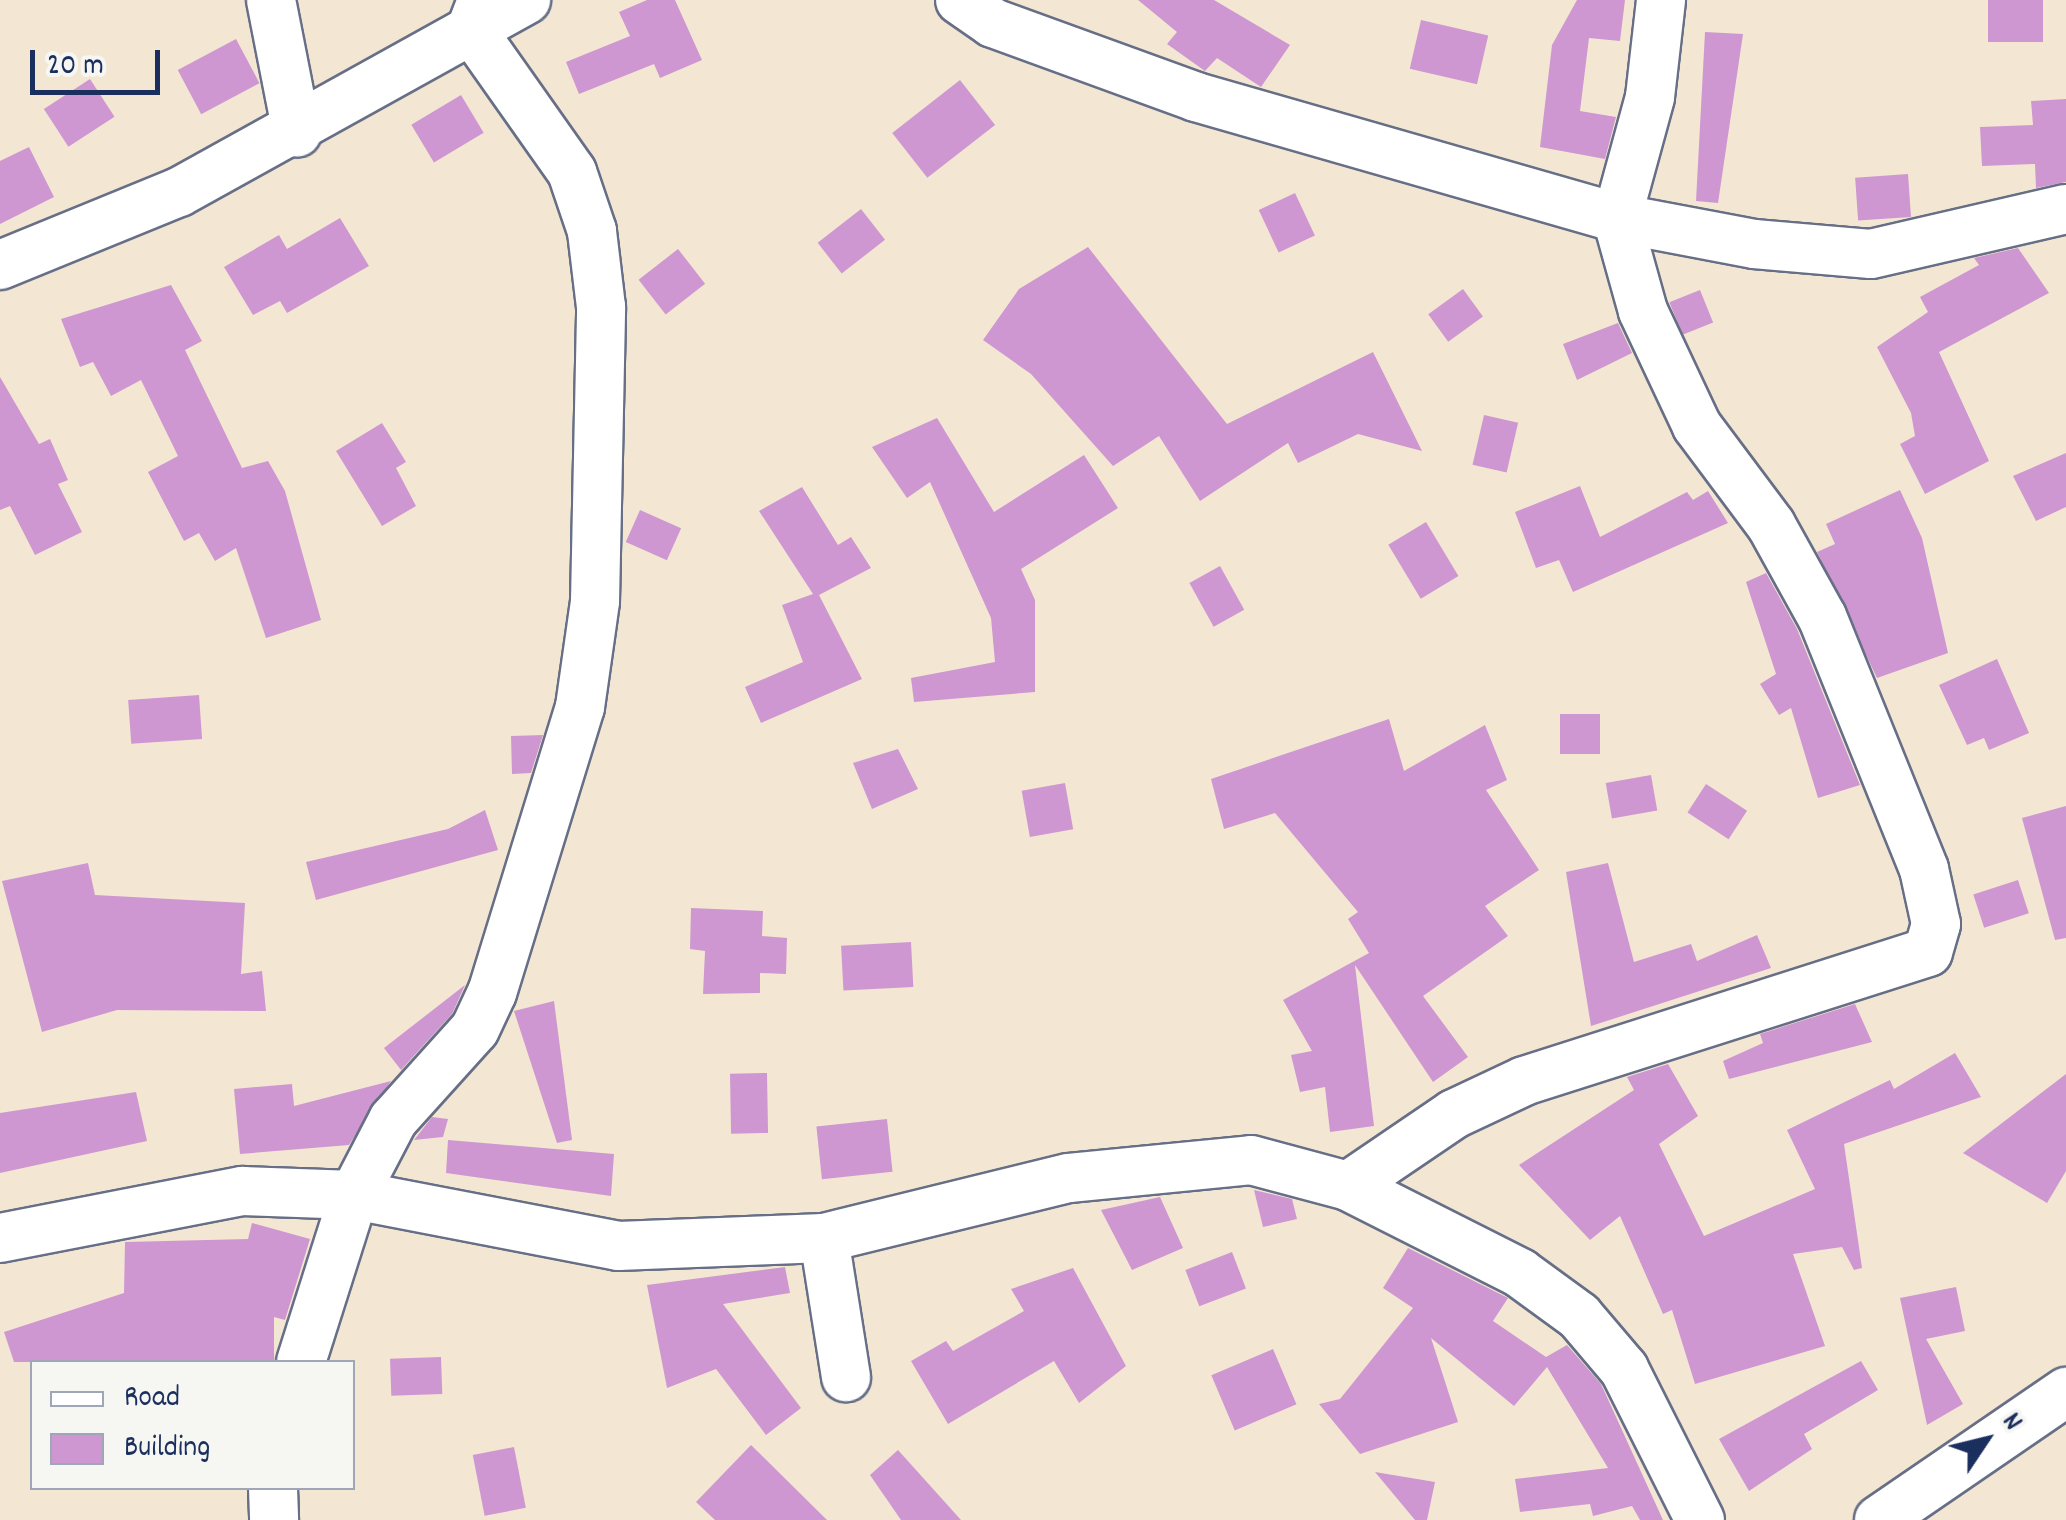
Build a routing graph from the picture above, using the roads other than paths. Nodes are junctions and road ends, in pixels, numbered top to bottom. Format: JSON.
{"nodes":[{"id":1,"x":271,"y":0,"type":"edge"},
{"id":2,"x":526,"y":0,"type":"edge"},
{"id":3,"x":960,"y":0,"type":"edge"},
{"id":4,"x":1661,"y":0,"type":"edge"},
{"id":5,"x":477,"y":14,"type":"edge"},
{"id":6,"x":297,"y":132,"type":"junction"},
{"id":7,"x":2066,"y":209,"type":"edge"},
{"id":8,"x":1617,"y":218,"type":"junction"},
{"id":9,"x":0,"y":265,"type":"edge"},
{"id":10,"x":1348,"y":1186,"type":"junction"},
{"id":11,"x":354,"y":1194,"type":"junction"},
{"id":12,"x":0,"y":1238,"type":"edge"},
{"id":13,"x":824,"y":1238,"type":"junction"},
{"id":14,"x":302,"y":1360,"type":"edge"},
{"id":15,"x":846,"y":1376,"type":"dead end"},
{"id":16,"x":2066,"y":1392,"type":"edge"},
{"id":17,"x":273,"y":1490,"type":"edge"},
{"id":18,"x":274,"y":1520,"type":"edge"},
{"id":19,"x":1700,"y":1520,"type":"edge"},
{"id":20,"x":1878,"y":1520,"type":"edge"}],
"edges":[{"from":1,"to":6,"type":"street"},
{"from":2,"to":5,"type":"street"},
{"from":3,"to":8,"type":"street"},
{"from":4,"to":8,"type":"street"},
{"from":5,"to":6,"type":"street"},
{"from":5,"to":11,"type":"street"},
{"from":6,"to":9,"type":"street"},
{"from":7,"to":8,"type":"street"},
{"from":8,"to":10,"type":"street"},
{"from":10,"to":13,"type":"street"},
{"from":10,"to":19,"type":"street"},
{"from":11,"to":12,"type":"street"},
{"from":11,"to":13,"type":"street"},
{"from":11,"to":14,"type":"street"},
{"from":13,"to":15,"type":"street"},
{"from":16,"to":20,"type":"street"},
{"from":17,"to":18,"type":"street"}]}
